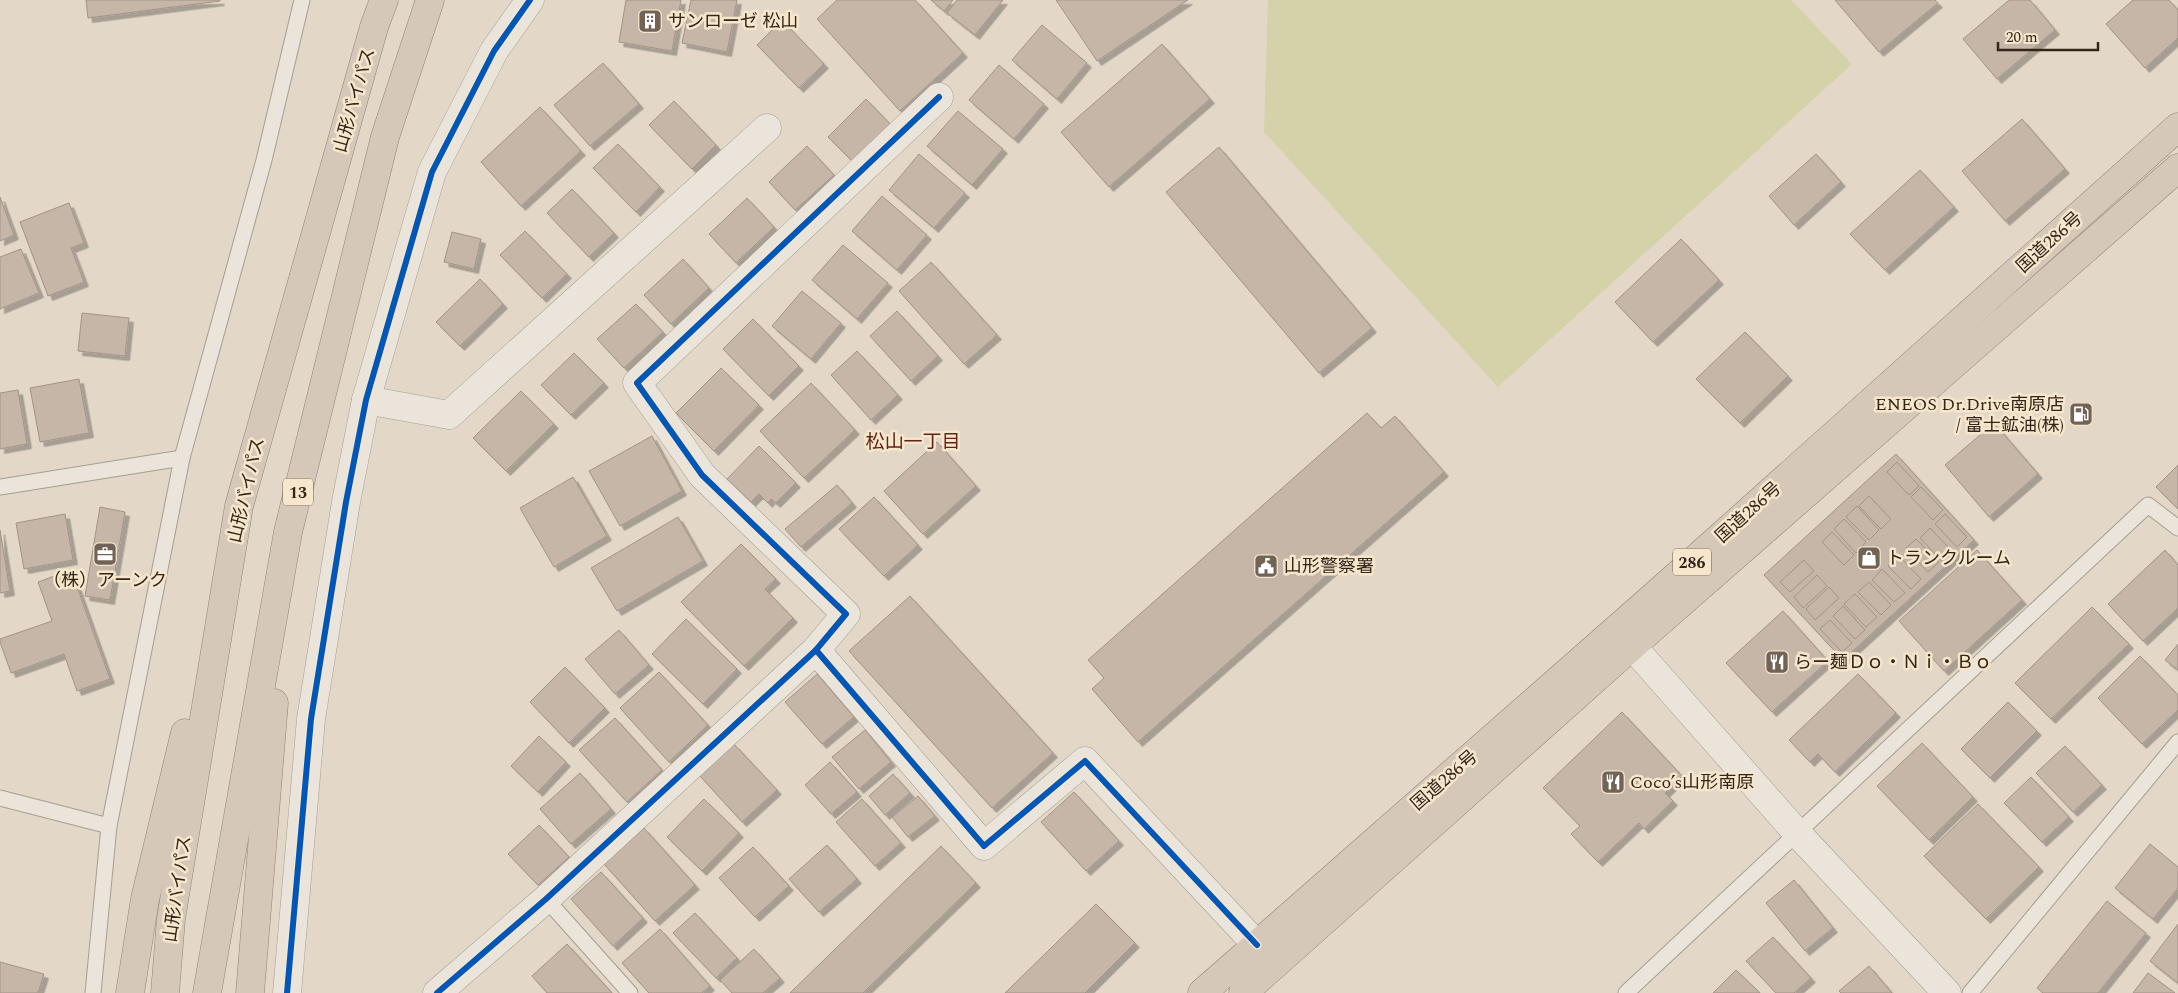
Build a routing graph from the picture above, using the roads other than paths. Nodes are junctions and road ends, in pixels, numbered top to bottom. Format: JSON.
{"nodes":[{"id":1,"x":302,"y":0,"type":"edge"},
{"id":2,"x":384,"y":0,"type":"edge"},
{"id":3,"x":430,"y":0,"type":"edge"},
{"id":4,"x":530,"y":0,"type":"edge"},
{"id":5,"x":939,"y":97,"type":"dead end"},
{"id":6,"x":2178,"y":127,"type":"edge"},
{"id":7,"x":767,"y":128,"type":"dead end"},
{"id":8,"x":2178,"y":168,"type":"edge"},
{"id":9,"x":366,"y":400,"type":"junction"},
{"id":10,"x":182,"y":458,"type":"junction"},
{"id":11,"x":0,"y":487,"type":"edge"},
{"id":12,"x":239,"y":506,"type":"junction"},
{"id":13,"x":2178,"y":528,"type":"edge"},
{"id":14,"x":288,"y":532,"type":"junction"},
{"id":15,"x":1632,"y":646,"type":"junction"},
{"id":16,"x":816,"y":650,"type":"junction"},
{"id":17,"x":2178,"y":742,"type":"edge"},
{"id":18,"x":0,"y":798,"type":"edge"},
{"id":19,"x":109,"y":826,"type":"junction"},
{"id":20,"x":1798,"y":834,"type":"junction"},
{"id":21,"x":546,"y":899,"type":"junction"},
{"id":22,"x":1256,"y":945,"type":"junction"},
{"id":23,"x":93,"y":993,"type":"edge"},
{"id":24,"x":130,"y":993,"type":"edge"},
{"id":25,"x":165,"y":993,"type":"edge"},
{"id":26,"x":207,"y":993,"type":"edge"},
{"id":27,"x":250,"y":993,"type":"edge"},
{"id":28,"x":287,"y":993,"type":"edge"},
{"id":29,"x":437,"y":993,"type":"edge"},
{"id":30,"x":630,"y":993,"type":"edge"},
{"id":31,"x":1202,"y":993,"type":"edge"},
{"id":32,"x":1243,"y":993,"type":"edge"},
{"id":33,"x":1626,"y":993,"type":"edge"},
{"id":34,"x":1948,"y":993,"type":"edge"},
{"id":35,"x":1970,"y":993,"type":"edge"}],
"edges":[{"from":1,"to":10,"type":"lane"},
{"from":2,"to":12,"type":"highway","name":"山形バイパス"},
{"from":3,"to":14,"type":"highway","number":"13"},
{"from":4,"to":9,"type":"street"},
{"from":5,"to":16,"type":"street"},
{"from":6,"to":22,"type":"highway","name":"国道286号","number":"286"},
{"from":7,"to":9,"type":"street"},
{"from":8,"to":15,"type":"highway","name":"国道286号","number":"286"},
{"from":9,"to":28,"type":"street"},
{"from":10,"to":11,"type":"lane"},
{"from":10,"to":19,"type":"lane"},
{"from":12,"to":24,"type":"highway"},
{"from":12,"to":25,"type":"highway","name":"山形バイパス"},
{"from":13,"to":20,"type":"lane"},
{"from":14,"to":26,"type":"highway","number":"13"},
{"from":14,"to":27,"type":"highway"},
{"from":15,"to":20,"type":"street"},
{"from":15,"to":32,"type":"highway","name":"国道286号","number":"286"},
{"from":16,"to":21,"type":"street"},
{"from":16,"to":22,"type":"street"},
{"from":17,"to":35,"type":"lane"},
{"from":18,"to":19,"type":"lane"},
{"from":19,"to":23,"type":"lane"},
{"from":20,"to":33,"type":"lane"},
{"from":20,"to":34,"type":"street"},
{"from":21,"to":29,"type":"street"},
{"from":21,"to":30,"type":"lane"},
{"from":22,"to":31,"type":"highway","name":"国道286号","number":"286"}]}
